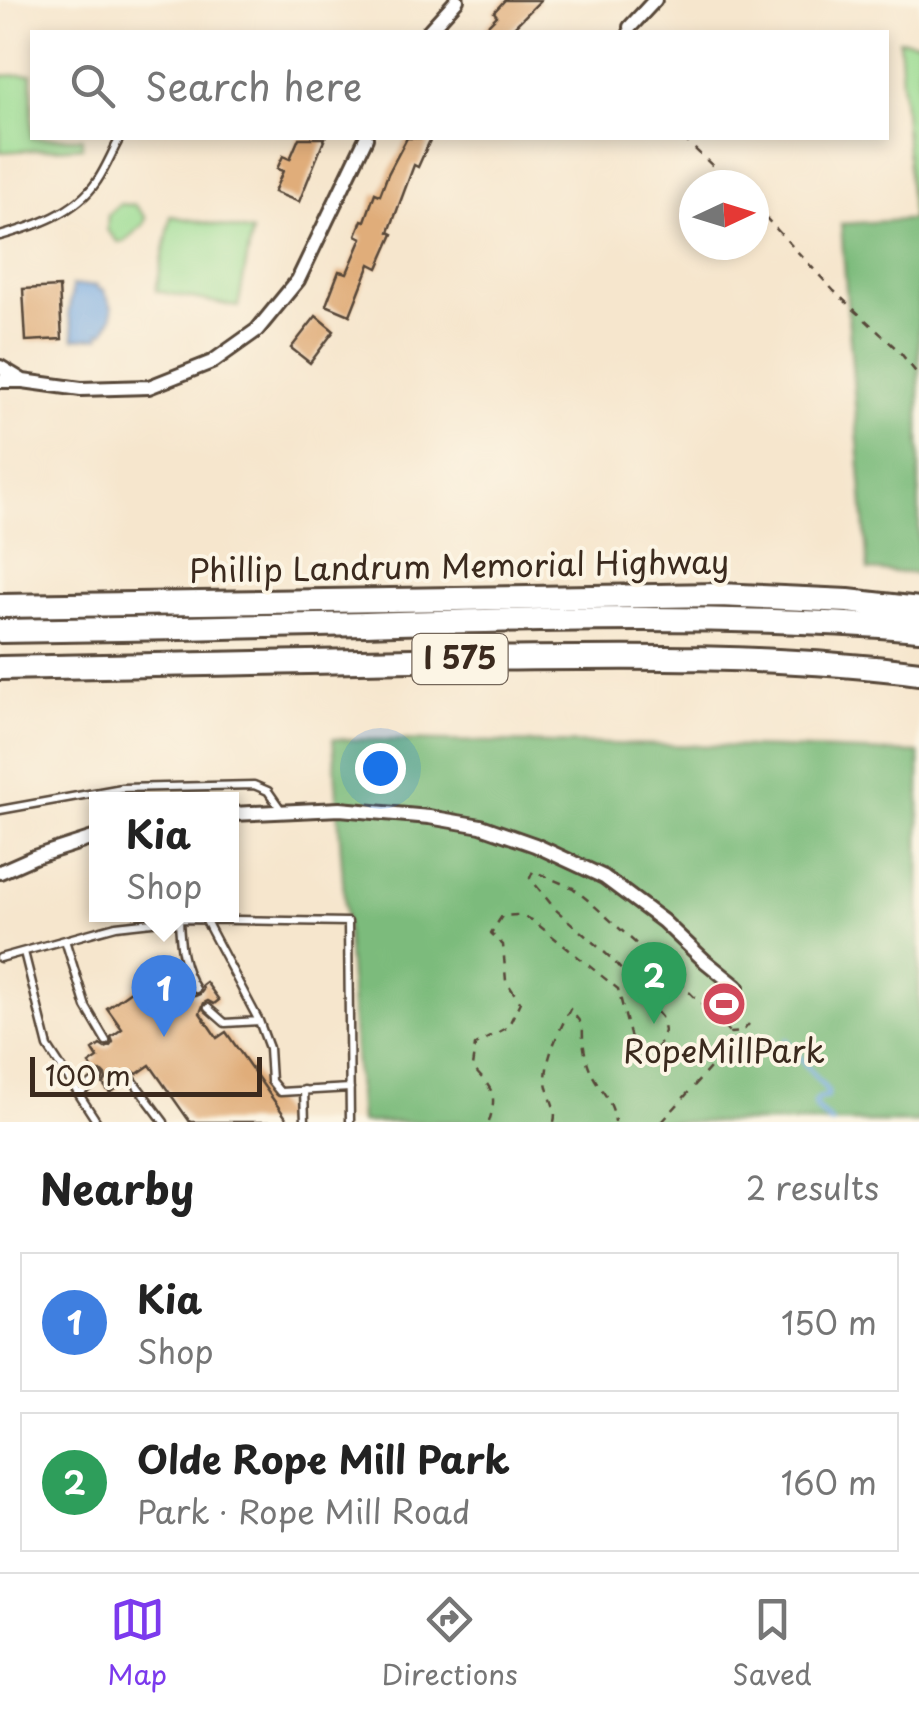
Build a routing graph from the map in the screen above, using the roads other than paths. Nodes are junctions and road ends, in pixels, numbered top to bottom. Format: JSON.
{"nodes":[{"id":1,"x":458,"y":0,"type":"edge"},
{"id":2,"x":654,"y":0,"type":"edge"},
{"id":3,"x":630,"y":27,"type":"dead end"},
{"id":4,"x":430,"y":30,"type":"edge"},
{"id":5,"x":119,"y":140,"type":"edge"},
{"id":6,"x":365,"y":140,"type":"edge"},
{"id":7,"x":0,"y":236,"type":"edge"},
{"id":8,"x":0,"y":368,"type":"edge"},
{"id":9,"x":0,"y":381,"type":"edge"},
{"id":10,"x":23,"y":381,"type":"junction"},
{"id":11,"x":0,"y":606,"type":"edge"},
{"id":12,"x":919,"y":609,"type":"edge"},
{"id":13,"x":919,"y":629,"type":"edge"},
{"id":14,"x":0,"y":631,"type":"edge"},
{"id":15,"x":0,"y":668,"type":"edge"},
{"id":16,"x":919,"y":673,"type":"edge"},
{"id":17,"x":100,"y":792,"type":"edge"},
{"id":18,"x":89,"y":794,"type":"edge"},
{"id":19,"x":0,"y":810,"type":"edge"},
{"id":20,"x":282,"y":812,"type":"junction"},
{"id":21,"x":239,"y":814,"type":"edge"},
{"id":22,"x":89,"y":839,"type":"edge"},
{"id":23,"x":0,"y":872,"type":"edge"},
{"id":24,"x":239,"y":920,"type":"edge"},
{"id":25,"x":158,"y":922,"type":"edge"},
{"id":26,"x":179,"y":922,"type":"edge"},
{"id":27,"x":207,"y":922,"type":"edge"},
{"id":28,"x":65,"y":940,"type":"junction"},
{"id":29,"x":24,"y":952,"type":"junction"},
{"id":30,"x":0,"y":958,"type":"edge"},
{"id":31,"x":737,"y":987,"type":"dead end"},
{"id":32,"x":196,"y":989,"type":"dead end"},
{"id":33,"x":208,"y":1008,"type":"dead end"},
{"id":34,"x":258,"y":1022,"type":"junction"},
{"id":35,"x":106,"y":1041,"type":"dead end"},
{"id":36,"x":99,"y":1078,"type":"dead end"},
{"id":37,"x":131,"y":1078,"type":"dead end"},
{"id":38,"x":350,"y":1088,"type":"junction"},
{"id":39,"x":304,"y":1090,"type":"junction"},
{"id":40,"x":78,"y":1094,"type":"junction"},
{"id":41,"x":97,"y":1122,"type":"edge"},
{"id":42,"x":164,"y":1122,"type":"edge"},
{"id":43,"x":304,"y":1122,"type":"edge"},
{"id":44,"x":350,"y":1122,"type":"edge"}],
"edges":[{"from":1,"to":4,"type":"street"},
{"from":2,"to":3,"type":"street"},
{"from":5,"to":7,"type":"lane"},
{"from":6,"to":10,"type":"street"},
{"from":8,"to":10,"type":"street"},
{"from":9,"to":10,"type":"street"},
{"from":11,"to":12,"type":"highway","name":"Phillip Landrum Memorial Highway","number":"I 575"},
{"from":13,"to":14,"type":"highway"},
{"from":15,"to":16,"type":"highway","number":"I 575"},
{"from":17,"to":20,"type":"lane"},
{"from":18,"to":19,"type":"lane"},
{"from":20,"to":21,"type":"street"},
{"from":20,"to":31,"type":"street"},
{"from":22,"to":23,"type":"street"},
{"from":24,"to":38,"type":"lane"},
{"from":25,"to":28,"type":"lane"},
{"from":26,"to":32,"type":"lane"},
{"from":27,"to":34,"type":"lane"},
{"from":28,"to":29,"type":"lane"},
{"from":28,"to":35,"type":"lane"},
{"from":29,"to":30,"type":"lane"},
{"from":29,"to":40,"type":"lane"},
{"from":33,"to":34,"type":"lane"},
{"from":34,"to":39,"type":"lane"},
{"from":36,"to":40,"type":"lane"},
{"from":37,"to":42,"type":"lane"},
{"from":38,"to":39,"type":"lane"},
{"from":38,"to":44,"type":"lane"},
{"from":39,"to":43,"type":"lane"},
{"from":40,"to":41,"type":"lane"}]}
